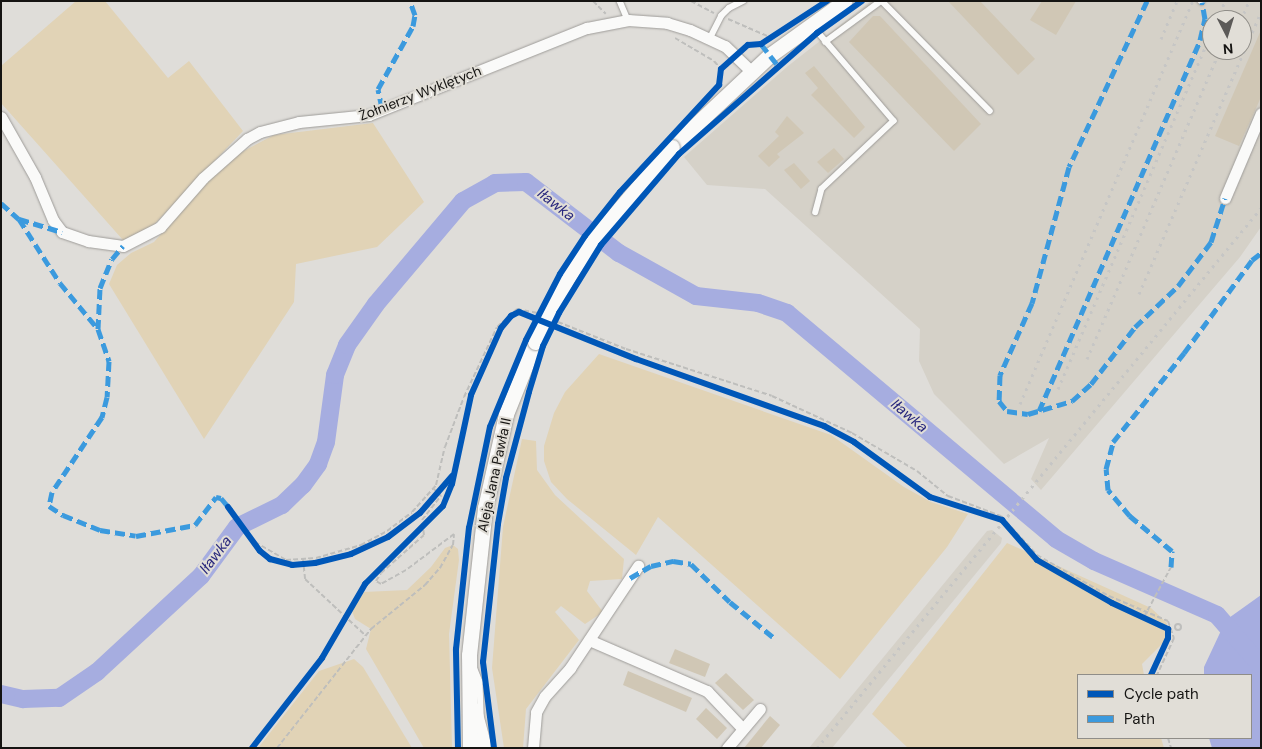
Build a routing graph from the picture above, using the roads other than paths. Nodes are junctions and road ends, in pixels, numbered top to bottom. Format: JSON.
{"nodes":[{"id":1,"x":620,"y":1,"type":"edge"},
{"id":2,"x":743,"y":1,"type":"edge"},
{"id":3,"x":845,"y":1,"type":"edge"},
{"id":4,"x":882,"y":1,"type":"edge"},
{"id":5,"x":628,"y":20,"type":"junction"},
{"id":6,"x":812,"y":25,"type":"junction"},
{"id":7,"x":710,"y":38,"type":"junction"},
{"id":8,"x":825,"y":42,"type":"junction"},
{"id":9,"x":752,"y":72,"type":"junction"},
{"id":10,"x":990,"y":111,"type":"dead end"},
{"id":11,"x":1261,"y":113,"type":"edge"},
{"id":12,"x":1,"y":117,"type":"edge"},
{"id":13,"x":1225,"y":198,"type":"dead end"},
{"id":14,"x":816,"y":212,"type":"dead end"},
{"id":15,"x":638,"y":566,"type":"dead end"},
{"id":16,"x":589,"y":640,"type":"junction"},
{"id":17,"x":469,"y":655,"type":"junction"},
{"id":18,"x":468,"y":689,"type":"junction"},
{"id":19,"x":760,"y":709,"type":"dead end"},
{"id":20,"x":743,"y":729,"type":"junction"},
{"id":21,"x":479,"y":730,"type":"junction"},
{"id":22,"x":470,"y":748,"type":"edge"},
{"id":23,"x":484,"y":748,"type":"edge"},
{"id":24,"x":533,"y":748,"type":"edge"},
{"id":25,"x":727,"y":748,"type":"edge"}],
"edges":[{"from":1,"to":5,"type":"lane"},
{"from":2,"to":7,"type":"lane"},
{"from":3,"to":6,"type":"main road","name":"Aleja Jana Pawła II"},
{"from":4,"to":8,"type":"lane"},
{"from":4,"to":10,"type":"lane"},
{"from":5,"to":7,"type":"street","name":"Żołnierzy Wyklętych"},
{"from":5,"to":12,"type":"street","name":"Żołnierzy Wyklętych"},
{"from":6,"to":8,"type":"lane"},
{"from":6,"to":9,"type":"main road","name":"Aleja Jana Pawła II"},
{"from":7,"to":9,"type":"street","name":"Żołnierzy Wyklętych"},
{"from":8,"to":14,"type":"lane"},
{"from":9,"to":17,"type":"main road","name":"Aleja Jana Pawła II","bridge":true},
{"from":11,"to":13,"type":"street"},
{"from":15,"to":16,"type":"street"},
{"from":16,"to":20,"type":"street"},
{"from":16,"to":24,"type":"street"},
{"from":17,"to":18,"type":"main road","name":"Aleja Jana Pawła II"},
{"from":17,"to":21,"type":"lane"},
{"from":18,"to":21,"type":"main road","name":"Aleja Jana Pawła II"},
{"from":18,"to":22,"type":"main road","name":"Aleja Jana Pawła II"},
{"from":19,"to":20,"type":"street"},
{"from":20,"to":25,"type":"street"},
{"from":21,"to":23,"type":"main road","name":"Aleja Jana Pawła II"}]}
